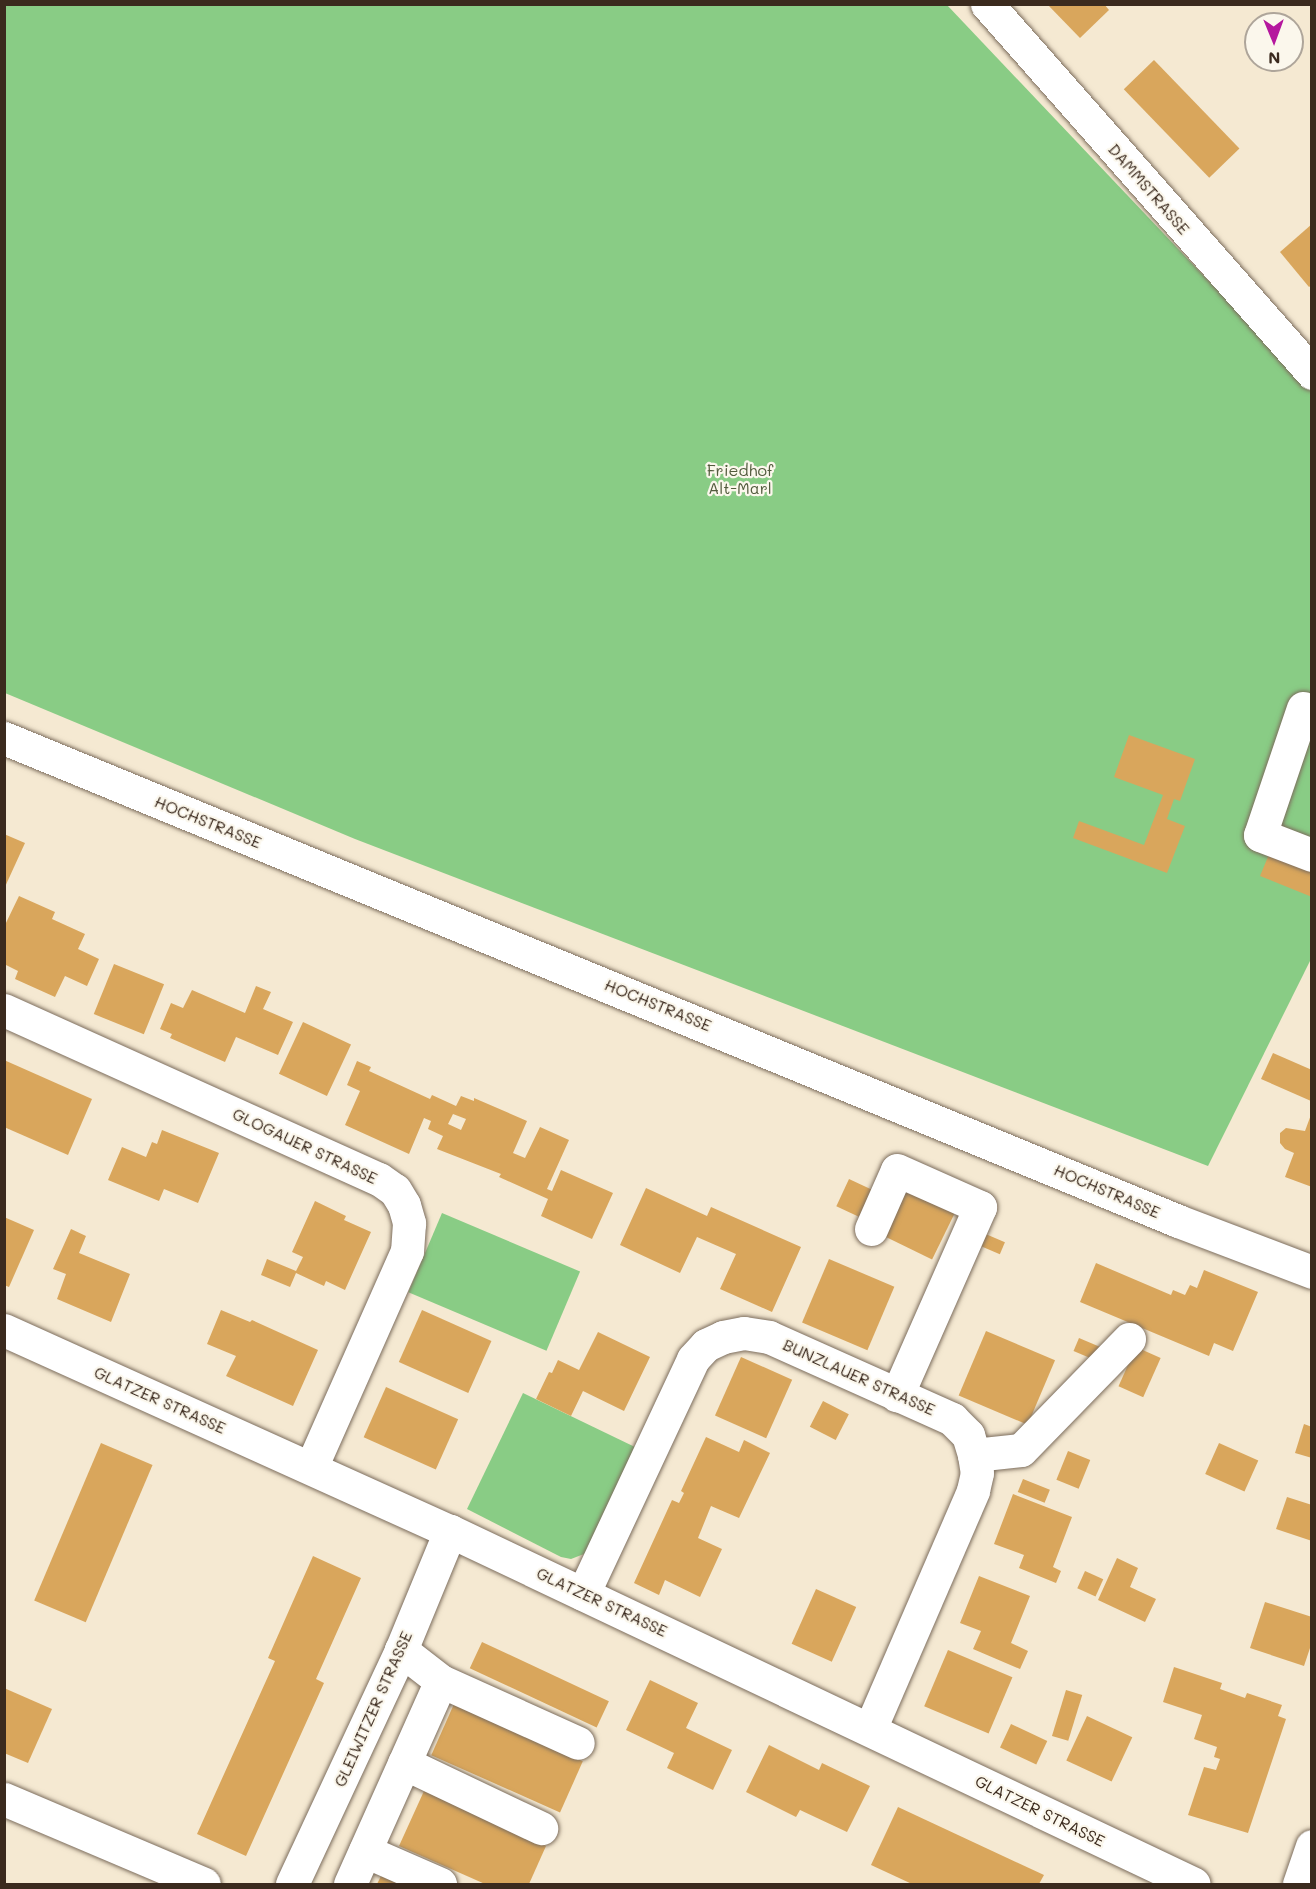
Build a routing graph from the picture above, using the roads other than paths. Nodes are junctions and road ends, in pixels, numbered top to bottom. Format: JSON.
{"nodes":[{"id":1,"x":987,"y":4,"type":"edge"},
{"id":2,"x":1308,"y":361,"type":"edge"},
{"id":3,"x":1303,"y":708,"type":"dead end"},
{"id":4,"x":4,"y":738,"type":"edge"},
{"id":5,"x":1311,"y":855,"type":"edge"},
{"id":6,"x":4,"y":1010,"type":"edge"},
{"id":7,"x":871,"y":1229,"type":"dead end"},
{"id":8,"x":1311,"y":1272,"type":"edge"},
{"id":9,"x":4,"y":1330,"type":"edge"},
{"id":10,"x":1129,"y":1339,"type":"dead end"},
{"id":11,"x":897,"y":1395,"type":"junction"},
{"id":12,"x":974,"y":1455,"type":"junction"},
{"id":13,"x":311,"y":1468,"type":"junction"},
{"id":14,"x":450,"y":1531,"type":"junction"},
{"id":15,"x":583,"y":1594,"type":"junction"},
{"id":16,"x":400,"y":1650,"type":"junction"},
{"id":17,"x":441,"y":1681,"type":"junction"},
{"id":18,"x":870,"y":1729,"type":"junction"},
{"id":19,"x":578,"y":1743,"type":"dead end"},
{"id":20,"x":404,"y":1763,"type":"junction"},
{"id":21,"x":4,"y":1799,"type":"edge"},
{"id":22,"x":541,"y":1828,"type":"dead end"},
{"id":23,"x":1311,"y":1846,"type":"edge"},
{"id":24,"x":365,"y":1851,"type":"junction"},
{"id":25,"x":1303,"y":1883,"type":"edge"},
{"id":26,"x":204,"y":1884,"type":"edge"},
{"id":27,"x":292,"y":1884,"type":"edge"},
{"id":28,"x":350,"y":1884,"type":"edge"},
{"id":29,"x":440,"y":1884,"type":"edge"},
{"id":30,"x":1194,"y":1884,"type":"edge"}],
"edges":[{"from":1,"to":2,"type":"street","name":"DAMMSTRASSE"},
{"from":3,"to":5,"type":"street"},
{"from":4,"to":8,"type":"street","name":"HOCHSTRASSE"},
{"from":6,"to":13,"type":"street","name":"GLOGAUER STRASSE"},
{"from":7,"to":11,"type":"street"},
{"from":9,"to":13,"type":"street","name":"GLATZER STRASSE"},
{"from":10,"to":12,"type":"street"},
{"from":11,"to":12,"type":"street","name":"BUNZLAUER STRASSE"},
{"from":11,"to":15,"type":"street","name":"BUNZLAUER STRASSE"},
{"from":12,"to":18,"type":"street","name":"BUNZLAUER STRASSE"},
{"from":13,"to":14,"type":"street","name":"GLATZER STRASSE"},
{"from":14,"to":15,"type":"street","name":"GLATZER STRASSE"},
{"from":14,"to":16,"type":"street","name":"GLEIWITZER STRASSE"},
{"from":15,"to":18,"type":"street","name":"GLATZER STRASSE"},
{"from":16,"to":17,"type":"street"},
{"from":16,"to":27,"type":"street","name":"GLEIWITZER STRASSE"},
{"from":17,"to":19,"type":"street"},
{"from":17,"to":20,"type":"street"},
{"from":18,"to":30,"type":"street","name":"GLATZER STRASSE"},
{"from":20,"to":22,"type":"street"},
{"from":20,"to":24,"type":"street"},
{"from":21,"to":26,"type":"street"},
{"from":23,"to":25,"type":"street"},
{"from":24,"to":28,"type":"street"},
{"from":24,"to":29,"type":"street"}]}
